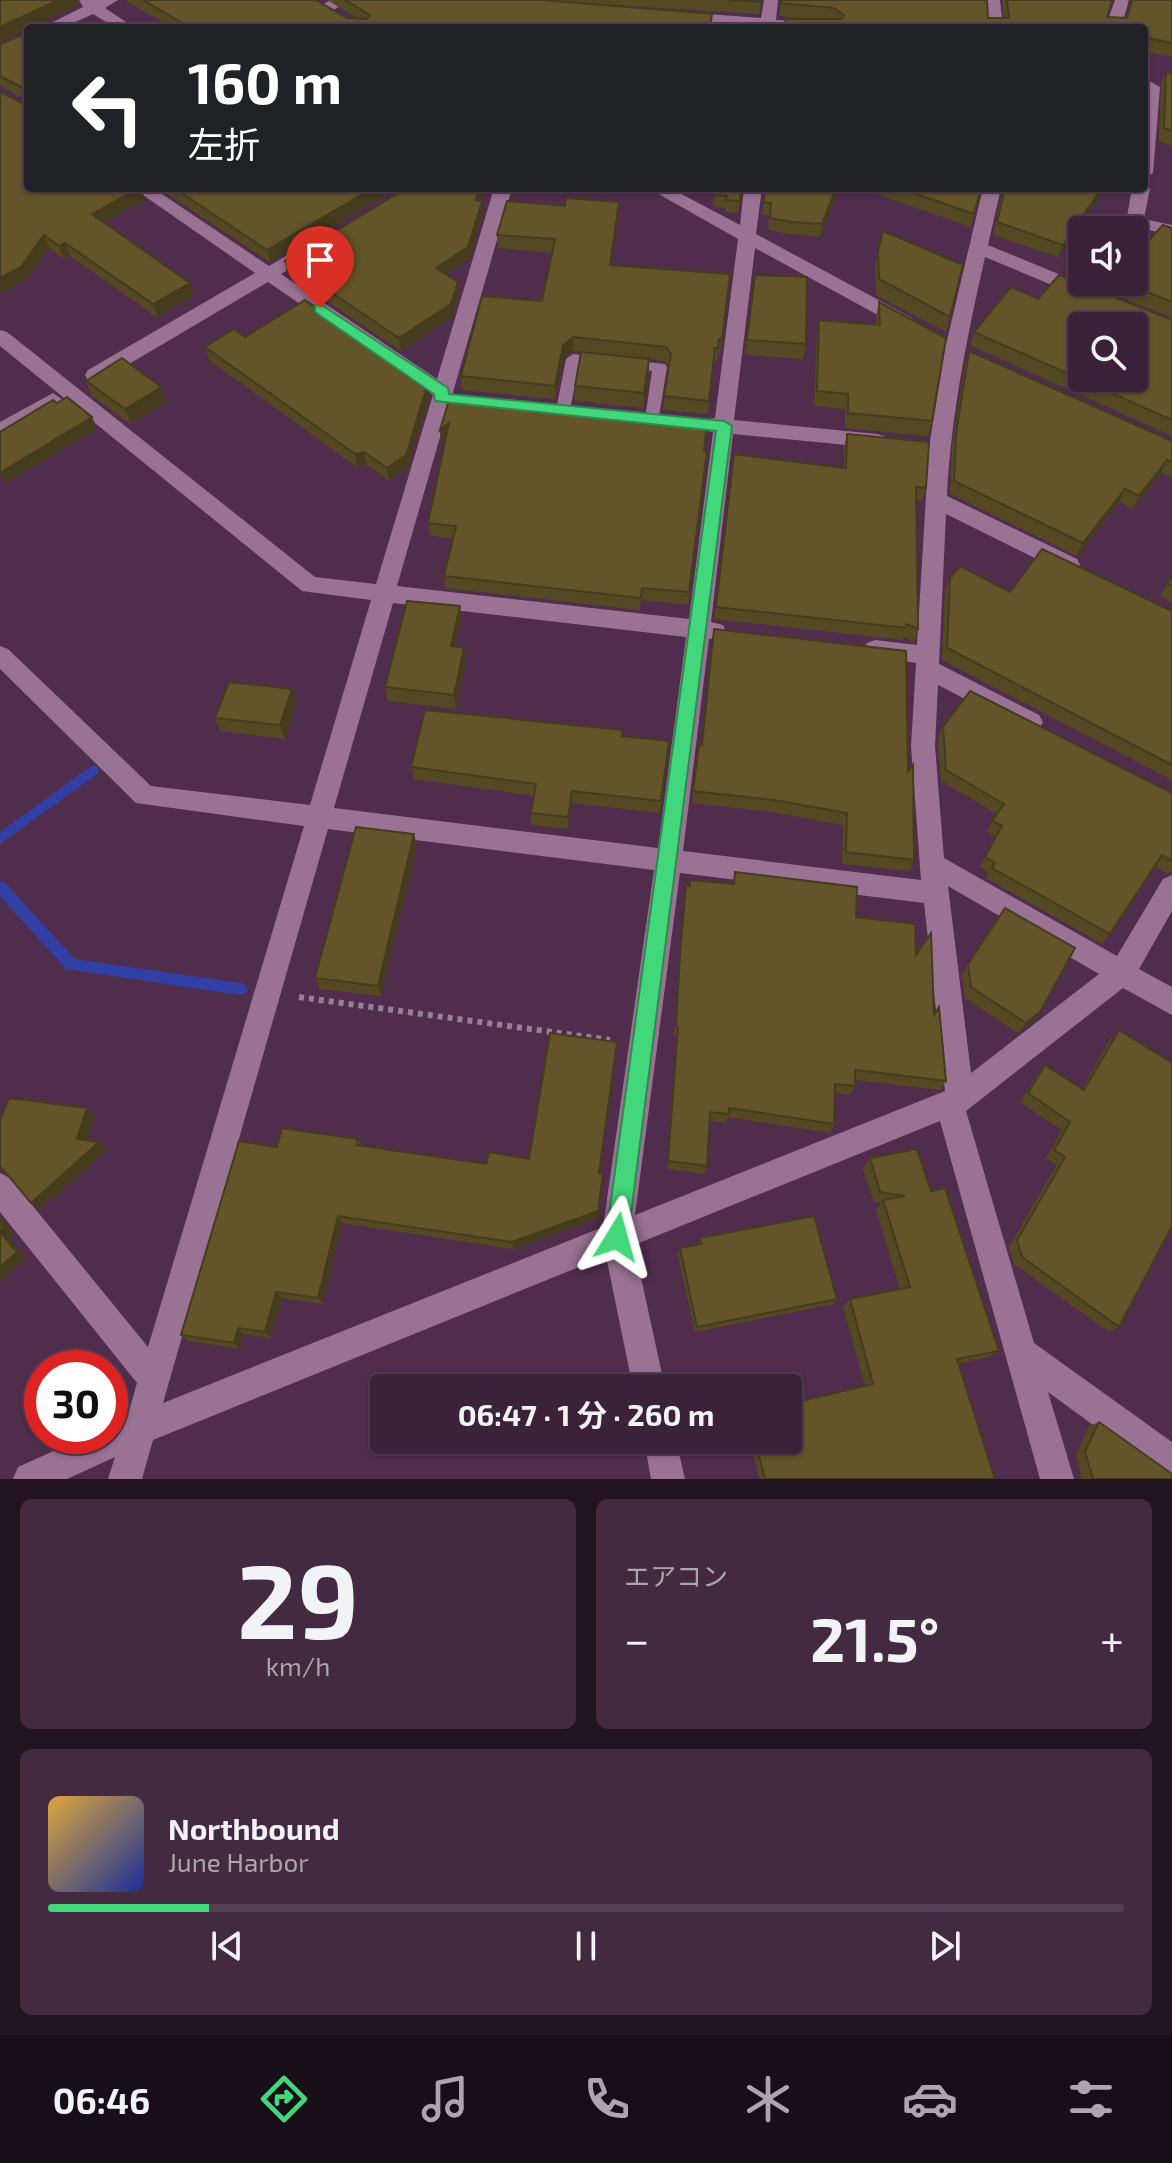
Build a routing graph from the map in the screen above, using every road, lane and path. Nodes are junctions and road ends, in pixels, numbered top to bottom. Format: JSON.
{"nodes":[{"id":1,"x":111,"y":0,"type":"edge"},
{"id":2,"x":310,"y":0,"type":"edge"},
{"id":3,"x":771,"y":0,"type":"edge"},
{"id":4,"x":993,"y":0,"type":"edge"},
{"id":5,"x":1122,"y":0,"type":"edge"},
{"id":6,"x":87,"y":4,"type":"edge"},
{"id":7,"x":335,"y":8,"type":"edge"},
{"id":8,"x":662,"y":15,"type":"edge"},
{"id":9,"x":55,"y":24,"type":"edge"},
{"id":10,"x":120,"y":24,"type":"edge"},
{"id":11,"x":749,"y":24,"type":"edge"},
{"id":12,"x":768,"y":24,"type":"edge"},
{"id":13,"x":995,"y":24,"type":"edge"},
{"id":14,"x":1114,"y":24,"type":"edge"},
{"id":15,"x":1148,"y":85,"type":"edge"},
{"id":16,"x":1148,"y":130,"type":"edge"},
{"id":17,"x":148,"y":192,"type":"edge"},
{"id":18,"x":502,"y":192,"type":"edge"},
{"id":19,"x":664,"y":192,"type":"edge"},
{"id":20,"x":752,"y":192,"type":"edge"},
{"id":21,"x":991,"y":192,"type":"edge"},
{"id":22,"x":1140,"y":192,"type":"edge"},
{"id":23,"x":1172,"y":230,"type":"edge"},
{"id":24,"x":747,"y":236,"type":"junction"},
{"id":25,"x":323,"y":242,"type":"edge"},
{"id":26,"x":978,"y":248,"type":"junction"},
{"id":27,"x":269,"y":274,"type":"junction"},
{"id":28,"x":1103,"y":299,"type":"edge"},
{"id":29,"x":0,"y":336,"type":"edge"},
{"id":30,"x":948,"y":345,"type":"junction"},
{"id":31,"x":69,"y":391,"type":"junction"},
{"id":32,"x":446,"y":396,"type":"junction"},
{"id":33,"x":563,"y":410,"type":"edge"},
{"id":34,"x":653,"y":419,"type":"edge"},
{"id":35,"x":696,"y":423,"type":"edge"},
{"id":36,"x":724,"y":426,"type":"junction"},
{"id":37,"x":0,"y":431,"type":"edge"},
{"id":38,"x":893,"y":443,"type":"edge"},
{"id":39,"x":936,"y":500,"type":"junction"},
{"id":40,"x":1086,"y":573,"type":"edge"},
{"id":41,"x":383,"y":593,"type":"junction"},
{"id":42,"x":699,"y":629,"type":"junction"},
{"id":43,"x":744,"y":634,"type":"edge"},
{"id":44,"x":851,"y":646,"type":"edge"},
{"id":45,"x":0,"y":655,"type":"edge"},
{"id":46,"x":926,"y":661,"type":"junction"},
{"id":47,"x":1049,"y":731,"type":"edge"},
{"id":48,"x":318,"y":818,"type":"junction"},
{"id":49,"x":668,"y":860,"type":"junction"},
{"id":50,"x":932,"y":864,"type":"junction"},
{"id":51,"x":1172,"y":887,"type":"edge"},
{"id":52,"x":935,"y":893,"type":"junction"},
{"id":53,"x":1123,"y":972,"type":"junction"},
{"id":54,"x":267,"y":993,"type":"junction"},
{"id":55,"x":1172,"y":1002,"type":"edge"},
{"id":56,"x":643,"y":1045,"type":"junction"},
{"id":57,"x":955,"y":1101,"type":"junction"},
{"id":58,"x":0,"y":1188,"type":"edge"},
{"id":59,"x":617,"y":1237,"type":"junction"},
{"id":60,"x":1018,"y":1351,"type":"junction"},
{"id":61,"x":646,"y":1374,"type":"edge"},
{"id":62,"x":154,"y":1379,"type":"junction"},
{"id":63,"x":139,"y":1429,"type":"junction"},
{"id":64,"x":663,"y":1454,"type":"edge"},
{"id":65,"x":1172,"y":1462,"type":"edge"},
{"id":66,"x":30,"y":1479,"type":"edge"},
{"id":67,"x":125,"y":1479,"type":"edge"},
{"id":68,"x":668,"y":1479,"type":"edge"},
{"id":69,"x":1057,"y":1479,"type":"edge"}],
"edges":[{"from":1,"to":6,"type":"street"},
{"from":2,"to":7,"type":"street"},
{"from":3,"to":12,"type":"street"},
{"from":4,"to":13,"type":"street"},
{"from":5,"to":14,"type":"street"},
{"from":6,"to":9,"type":"street"},
{"from":6,"to":10,"type":"street"},
{"from":8,"to":11,"type":"street"},
{"from":15,"to":16,"type":"street"},
{"from":17,"to":27,"type":"street"},
{"from":18,"to":32,"type":"street"},
{"from":19,"to":24,"type":"street"},
{"from":20,"to":24,"type":"street"},
{"from":21,"to":26,"type":"street"},
{"from":22,"to":23,"type":"street"},
{"from":24,"to":30,"type":"street"},
{"from":24,"to":36,"type":"street"},
{"from":25,"to":27,"type":"street"},
{"from":26,"to":28,"type":"street"},
{"from":26,"to":30,"type":"street"},
{"from":27,"to":31,"type":"street"},
{"from":27,"to":32,"type":"street"},
{"from":29,"to":31,"type":"street"},
{"from":30,"to":39,"type":"street"},
{"from":31,"to":37,"type":"street"},
{"from":31,"to":41,"type":"street"},
{"from":32,"to":41,"type":"street"},
{"from":33,"to":34,"type":"lane"},
{"from":35,"to":36,"type":"street"},
{"from":36,"to":38,"type":"street"},
{"from":36,"to":42,"type":"street"},
{"from":39,"to":40,"type":"street"},
{"from":39,"to":46,"type":"street"},
{"from":41,"to":42,"type":"street"},
{"from":41,"to":48,"type":"street"},
{"from":42,"to":43,"type":"street"},
{"from":42,"to":49,"type":"street"},
{"from":44,"to":46,"type":"street"},
{"from":45,"to":48,"type":"street"},
{"from":46,"to":47,"type":"street"},
{"from":46,"to":50,"type":"street"},
{"from":48,"to":49,"type":"street"},
{"from":48,"to":54,"type":"street"},
{"from":49,"to":52,"type":"street"},
{"from":49,"to":56,"type":"street"},
{"from":50,"to":52,"type":"street"},
{"from":50,"to":53,"type":"street"},
{"from":51,"to":53,"type":"street"},
{"from":52,"to":57,"type":"street"},
{"from":53,"to":55,"type":"street"},
{"from":53,"to":57,"type":"street"},
{"from":54,"to":56,"type":"path"},
{"from":54,"to":62,"type":"street"},
{"from":56,"to":59,"type":"street"},
{"from":57,"to":59,"type":"street"},
{"from":57,"to":60,"type":"street"},
{"from":58,"to":62,"type":"street"},
{"from":59,"to":61,"type":"street"},
{"from":59,"to":63,"type":"street"},
{"from":60,"to":65,"type":"street"},
{"from":60,"to":69,"type":"street"},
{"from":62,"to":63,"type":"street"},
{"from":63,"to":66,"type":"street"},
{"from":63,"to":67,"type":"street"},
{"from":64,"to":68,"type":"street"}]}
